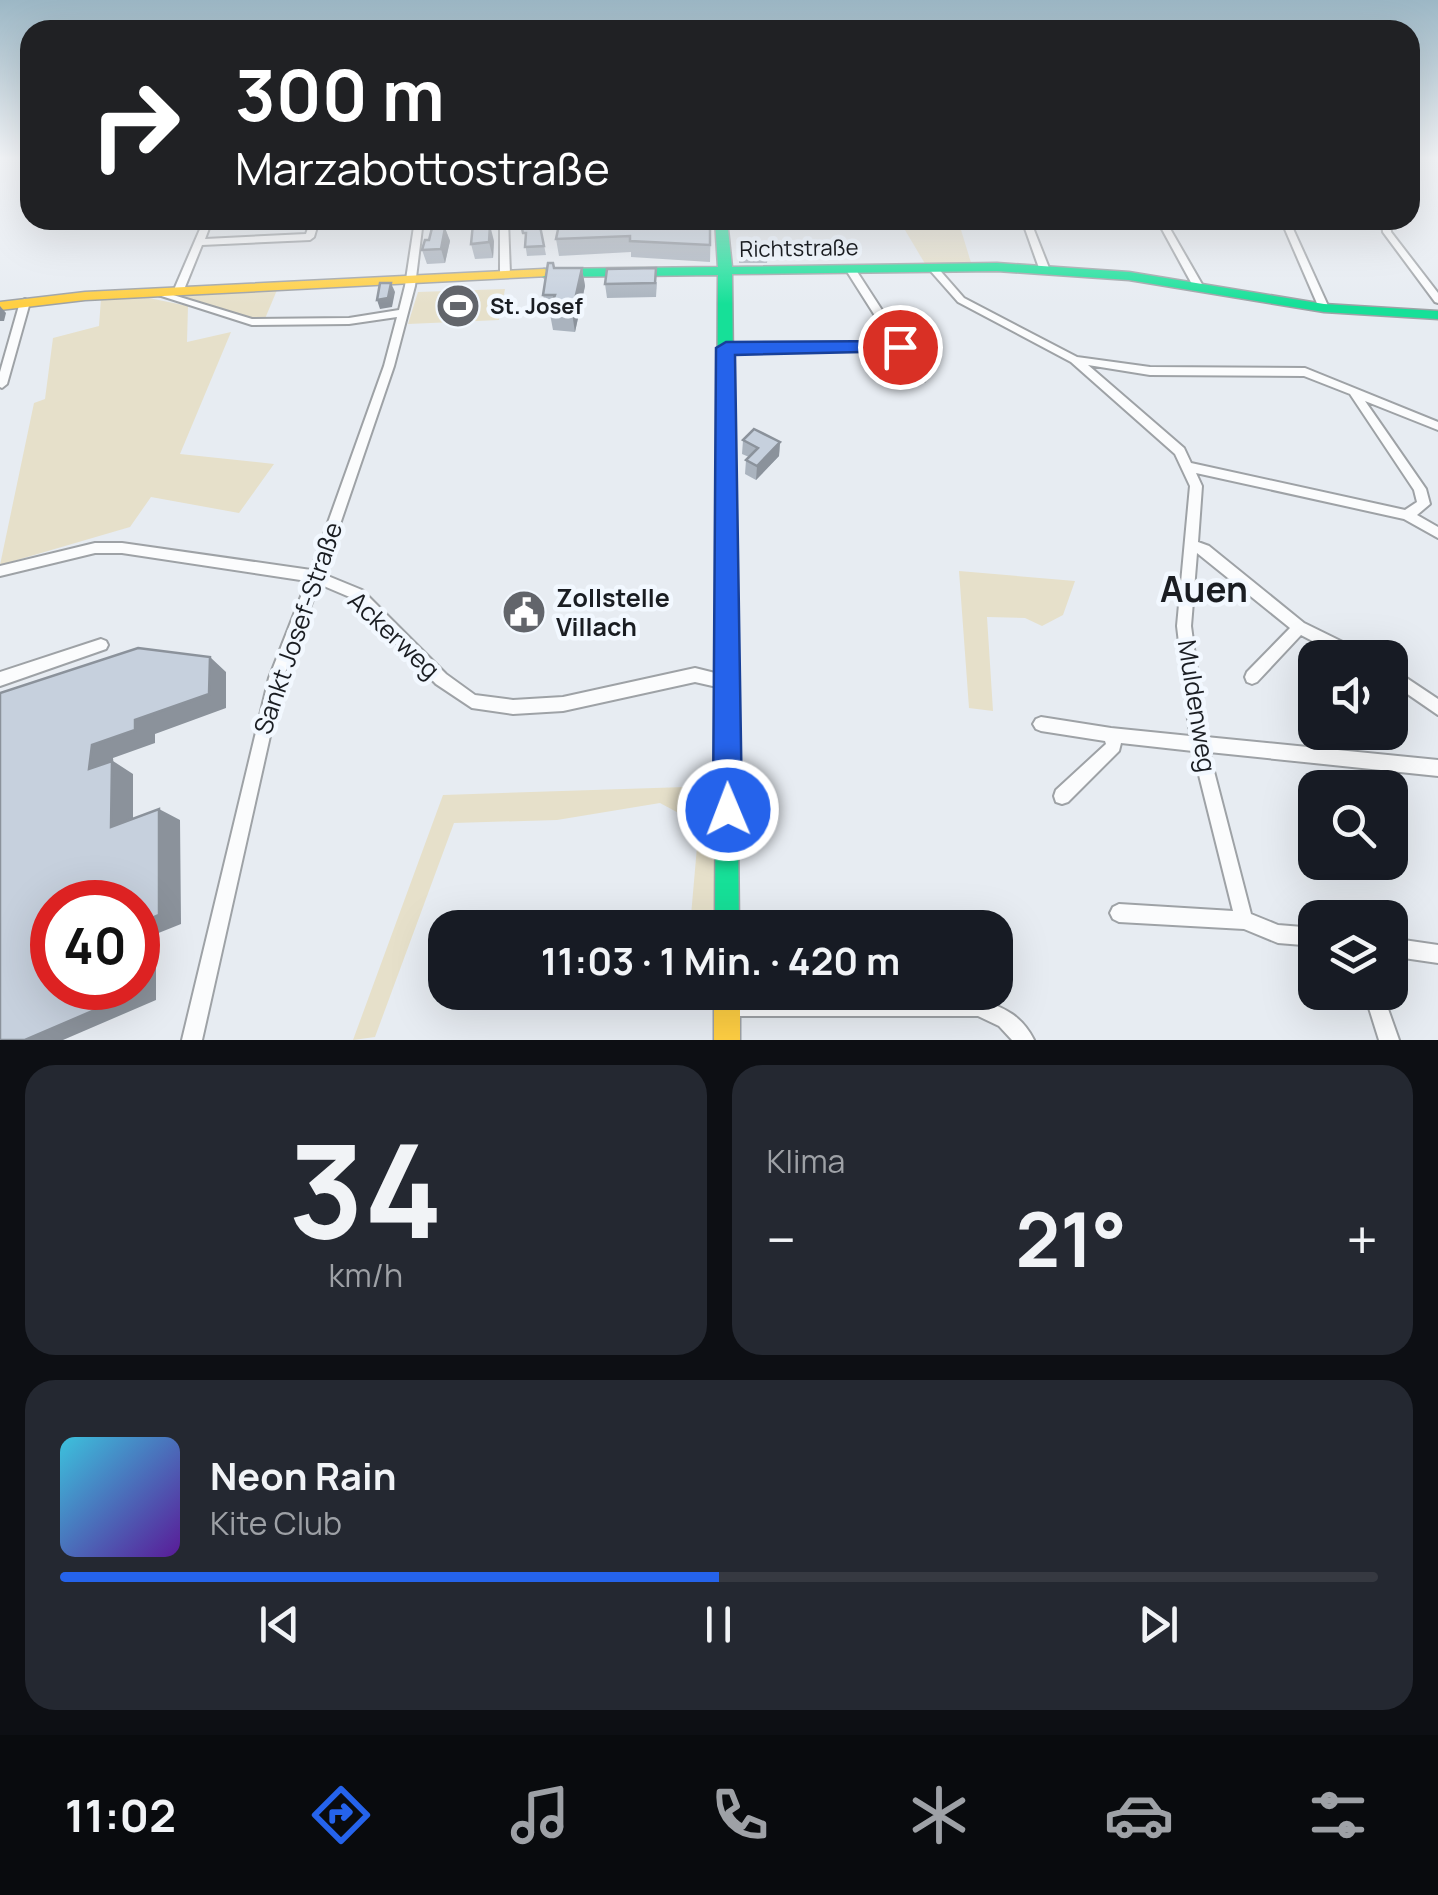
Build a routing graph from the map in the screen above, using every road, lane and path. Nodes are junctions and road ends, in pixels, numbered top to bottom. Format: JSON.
{"nodes":[{"id":1,"x":203,"y":230,"type":"edge"},
{"id":2,"x":312,"y":230,"type":"edge"},
{"id":3,"x":418,"y":230,"type":"edge"},
{"id":4,"x":504,"y":230,"type":"edge"},
{"id":5,"x":722,"y":230,"type":"edge"},
{"id":6,"x":1030,"y":230,"type":"edge"},
{"id":7,"x":1167,"y":230,"type":"edge"},
{"id":8,"x":1289,"y":230,"type":"edge"},
{"id":9,"x":1387,"y":230,"type":"edge"},
{"id":10,"x":198,"y":242,"type":"junction"},
{"id":11,"x":933,"y":268,"type":"junction"},
{"id":12,"x":1044,"y":268,"type":"junction"},
{"id":13,"x":851,"y":270,"type":"junction"},
{"id":14,"x":725,"y":271,"type":"junction"},
{"id":15,"x":506,"y":274,"type":"junction"},
{"id":16,"x":412,"y":280,"type":"junction"},
{"id":17,"x":1198,"y":286,"type":"junction"},
{"id":18,"x":178,"y":292,"type":"junction"},
{"id":19,"x":157,"y":293,"type":"junction"},
{"id":20,"x":1438,"y":300,"type":"edge"},
{"id":21,"x":26,"y":302,"type":"junction"},
{"id":22,"x":0,"y":306,"type":"edge"},
{"id":23,"x":1324,"y":308,"type":"junction"},
{"id":24,"x":402,"y":313,"type":"junction"},
{"id":25,"x":1438,"y":315,"type":"edge"},
{"id":26,"x":900,"y":347,"type":"junction"},
{"id":27,"x":726,"y":348,"type":"junction"},
{"id":28,"x":1075,"y":360,"type":"junction"},
{"id":29,"x":920,"y":378,"type":"dead end"},
{"id":30,"x":2,"y":384,"type":"edge"},
{"id":31,"x":1351,"y":388,"type":"junction"},
{"id":32,"x":1438,"y":426,"type":"edge"},
{"id":33,"x":1190,"y":468,"type":"junction"},
{"id":34,"x":1407,"y":515,"type":"junction"},
{"id":35,"x":1438,"y":533,"type":"edge"},
{"id":36,"x":1190,"y":545,"type":"junction"},
{"id":37,"x":0,"y":571,"type":"edge"},
{"id":38,"x":313,"y":576,"type":"junction"},
{"id":39,"x":1299,"y":627,"type":"junction"},
{"id":40,"x":1325,"y":640,"type":"edge"},
{"id":41,"x":101,"y":645,"type":"dead end"},
{"id":42,"x":1252,"y":677,"type":"dead end"},
{"id":43,"x":0,"y":679,"type":"edge"},
{"id":44,"x":726,"y":682,"type":"junction"},
{"id":45,"x":1408,"y":687,"type":"edge"},
{"id":46,"x":1438,"y":708,"type":"edge"},
{"id":47,"x":1041,"y":724,"type":"dead end"},
{"id":48,"x":1112,"y":734,"type":"junction"},
{"id":49,"x":1199,"y":743,"type":"junction"},
{"id":50,"x":1438,"y":768,"type":"edge"},
{"id":51,"x":1062,"y":796,"type":"dead end"},
{"id":52,"x":727,"y":910,"type":"edge"},
{"id":53,"x":1119,"y":912,"type":"dead end"},
{"id":54,"x":1244,"y":920,"type":"junction"},
{"id":55,"x":1298,"y":936,"type":"edge"},
{"id":56,"x":1408,"y":950,"type":"edge"},
{"id":57,"x":1438,"y":954,"type":"edge"},
{"id":58,"x":727,"y":1010,"type":"edge"},
{"id":59,"x":985,"y":1010,"type":"edge"},
{"id":60,"x":1378,"y":1010,"type":"edge"},
{"id":61,"x":192,"y":1040,"type":"edge"},
{"id":62,"x":726,"y":1040,"type":"edge"},
{"id":63,"x":1024,"y":1040,"type":"edge"},
{"id":64,"x":1389,"y":1040,"type":"edge"}],
"edges":[{"from":1,"to":10,"type":"street"},
{"from":2,"to":10,"type":"street"},
{"from":3,"to":16,"type":"street","name":"Sankt Josef-Straße"},
{"from":4,"to":15,"type":"street"},
{"from":5,"to":14,"type":"street"},
{"from":6,"to":12,"type":"street"},
{"from":7,"to":17,"type":"street"},
{"from":8,"to":23,"type":"street"},
{"from":9,"to":20,"type":"street"},
{"from":10,"to":18,"type":"street"},
{"from":11,"to":12,"type":"street","name":"Richtstraße"},
{"from":11,"to":13,"type":"street","name":"Richtstraße"},
{"from":11,"to":28,"type":"street"},
{"from":12,"to":17,"type":"street","name":"Richtstraße"},
{"from":13,"to":14,"type":"street","name":"Richtstraße"},
{"from":13,"to":26,"type":"street"},
{"from":14,"to":15,"type":"street","name":"Richtstraße"},
{"from":14,"to":27,"type":"street"},
{"from":15,"to":16,"type":"street","name":"Richtstraße"},
{"from":16,"to":18,"type":"street","name":"Richtstraße"},
{"from":16,"to":24,"type":"street","name":"Sankt Josef-Straße"},
{"from":17,"to":23,"type":"street","name":"Richtstraße"},
{"from":18,"to":19,"type":"street","name":"Richtstraße"},
{"from":19,"to":21,"type":"street","name":"Richtstraße"},
{"from":19,"to":24,"type":"street","name":"Richtstraße"},
{"from":21,"to":22,"type":"street","name":"Richtstraße"},
{"from":21,"to":30,"type":"street"},
{"from":23,"to":25,"type":"street","name":"Richtstraße"},
{"from":24,"to":38,"type":"street","name":"Sankt Josef-Straße"},
{"from":26,"to":27,"type":"street"},
{"from":26,"to":29,"type":"street"},
{"from":27,"to":44,"type":"street"},
{"from":28,"to":31,"type":"street"},
{"from":28,"to":33,"type":"street"},
{"from":31,"to":32,"type":"street"},
{"from":31,"to":34,"type":"street"},
{"from":33,"to":34,"type":"street"},
{"from":33,"to":36,"type":"street","name":"Muldenweg"},
{"from":34,"to":35,"type":"street"},
{"from":36,"to":39,"type":"street"},
{"from":36,"to":49,"type":"street","name":"Muldenweg"},
{"from":37,"to":38,"type":"street","name":"Ackerweg"},
{"from":38,"to":44,"type":"street","name":"Ackerweg"},
{"from":38,"to":61,"type":"street","name":"Sankt Josef-Straße"},
{"from":39,"to":40,"type":"street"},
{"from":39,"to":42,"type":"street"},
{"from":41,"to":43,"type":"street"},
{"from":44,"to":52,"type":"street"},
{"from":45,"to":46,"type":"street"},
{"from":47,"to":48,"type":"street"},
{"from":48,"to":49,"type":"street"},
{"from":48,"to":51,"type":"street"},
{"from":49,"to":50,"type":"street"},
{"from":49,"to":54,"type":"street","name":"Muldenweg"},
{"from":53,"to":54,"type":"street"},
{"from":54,"to":55,"type":"street"},
{"from":56,"to":57,"type":"street"},
{"from":58,"to":62,"type":"street"},
{"from":59,"to":63,"type":"street"},
{"from":60,"to":64,"type":"street"}]}
